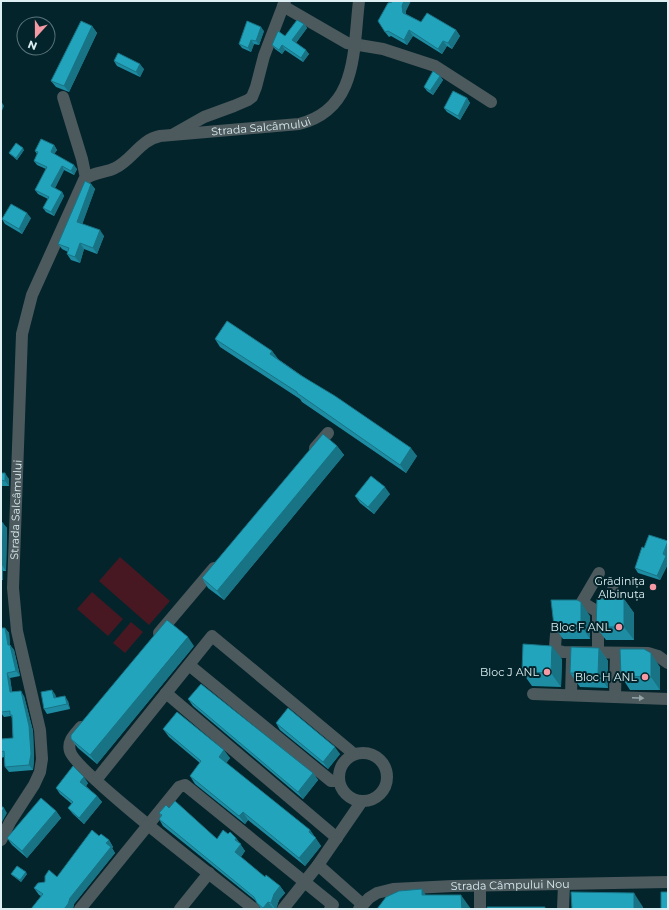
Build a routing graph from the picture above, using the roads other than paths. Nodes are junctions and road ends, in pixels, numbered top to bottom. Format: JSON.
{"nodes":[{"id":1,"x":359,"y":1,"type":"edge"},
{"id":2,"x":284,"y":4,"type":"edge"},
{"id":3,"x":354,"y":45,"type":"junction"},
{"id":4,"x":63,"y":97,"type":"dead end"},
{"id":5,"x":491,"y":102,"type":"dead end"},
{"id":6,"x":171,"y":135,"type":"junction"},
{"id":7,"x":86,"y":178,"type":"junction"},
{"id":8,"x":328,"y":433,"type":"dead end"},
{"id":9,"x":308,"y":457,"type":"edge"},
{"id":10,"x":220,"y":560,"type":"edge"},
{"id":11,"x":599,"y":573,"type":"dead end"},
{"id":12,"x":613,"y":590,"type":"dead end"},
{"id":13,"x":598,"y":612,"type":"junction"},
{"id":14,"x":556,"y":634,"type":"edge"},
{"id":15,"x":154,"y":640,"type":"edge"},
{"id":16,"x":572,"y":652,"type":"junction"},
{"id":17,"x":598,"y":652,"type":"junction"},
{"id":18,"x":616,"y":652,"type":"junction"},
{"id":19,"x":668,"y":663,"type":"edge"},
{"id":20,"x":189,"y":665,"type":"junction"},
{"id":21,"x":166,"y":693,"type":"junction"},
{"id":22,"x":533,"y":694,"type":"dead end"},
{"id":23,"x":571,"y":695,"type":"junction"},
{"id":24,"x":615,"y":697,"type":"junction"},
{"id":25,"x":668,"y":699,"type":"edge"},
{"id":26,"x":88,"y":719,"type":"edge"},
{"id":27,"x":354,"y":754,"type":"junction"},
{"id":28,"x":96,"y":780,"type":"junction"},
{"id":29,"x":339,"y":781,"type":"junction"},
{"id":30,"x":362,"y":802,"type":"junction"},
{"id":31,"x":149,"y":824,"type":"junction"},
{"id":32,"x":337,"y":838,"type":"junction"},
{"id":33,"x":1,"y":840,"type":"edge"},
{"id":34,"x":318,"y":864,"type":"junction"},
{"id":35,"x":209,"y":873,"type":"junction"},
{"id":36,"x":306,"y":882,"type":"junction"},
{"id":37,"x":564,"y":884,"type":"junction"},
{"id":38,"x":480,"y":886,"type":"junction"},
{"id":39,"x":664,"y":886,"type":"edge"},
{"id":40,"x":360,"y":907,"type":"edge"},
{"id":41,"x":80,"y":909,"type":"edge"},
{"id":42,"x":180,"y":909,"type":"edge"},
{"id":43,"x":254,"y":909,"type":"edge"},
{"id":44,"x":283,"y":909,"type":"edge"},
{"id":45,"x":330,"y":909,"type":"edge"},
{"id":46,"x":480,"y":909,"type":"edge"},
{"id":47,"x":563,"y":909,"type":"edge"}],
"edges":[{"from":1,"to":3,"type":"street","name":"Strada Salcâmului"},
{"from":2,"to":3,"type":"street"},
{"from":2,"to":6,"type":"street"},
{"from":3,"to":5,"type":"street"},
{"from":3,"to":6,"type":"street","name":"Strada Salcâmului"},
{"from":4,"to":7,"type":"street"},
{"from":6,"to":7,"type":"street","name":"Strada Salcâmului"},
{"from":7,"to":33,"type":"street","name":"Strada Salcâmului"},
{"from":8,"to":9,"type":"street"},
{"from":10,"to":15,"type":"street"},
{"from":11,"to":13,"type":"street"},
{"from":12,"to":13,"type":"street"},
{"from":13,"to":17,"type":"street"},
{"from":14,"to":16,"type":"street"},
{"from":16,"to":17,"type":"street"},
{"from":16,"to":23,"type":"street"},
{"from":17,"to":18,"type":"street"},
{"from":18,"to":19,"type":"street"},
{"from":18,"to":24,"type":"street"},
{"from":20,"to":21,"type":"street"},
{"from":20,"to":27,"type":"street"},
{"from":20,"to":29,"type":"street"},
{"from":21,"to":28,"type":"street"},
{"from":21,"to":32,"type":"street"},
{"from":22,"to":23,"type":"street"},
{"from":23,"to":24,"type":"street"},
{"from":24,"to":25,"type":"street","one_way":true},
{"from":26,"to":28,"type":"street"},
{"from":27,"to":29,"type":"street"},
{"from":27,"to":30,"type":"street"},
{"from":28,"to":31,"type":"street"},
{"from":29,"to":30,"type":"street"},
{"from":30,"to":32,"type":"street"},
{"from":31,"to":35,"type":"street"},
{"from":31,"to":36,"type":"street"},
{"from":31,"to":41,"type":"street"},
{"from":32,"to":34,"type":"street"},
{"from":34,"to":36,"type":"street"},
{"from":34,"to":40,"type":"street"},
{"from":35,"to":42,"type":"street"},
{"from":35,"to":43,"type":"street"},
{"from":36,"to":44,"type":"street"},
{"from":36,"to":45,"type":"street"},
{"from":37,"to":38,"type":"street","name":"Strada Câmpului Nou"},
{"from":37,"to":39,"type":"street","name":"Strada Câmpului Nou"},
{"from":37,"to":47,"type":"street"},
{"from":38,"to":40,"type":"street","name":"Strada Câmpului Nou"},
{"from":38,"to":46,"type":"street"}]}
